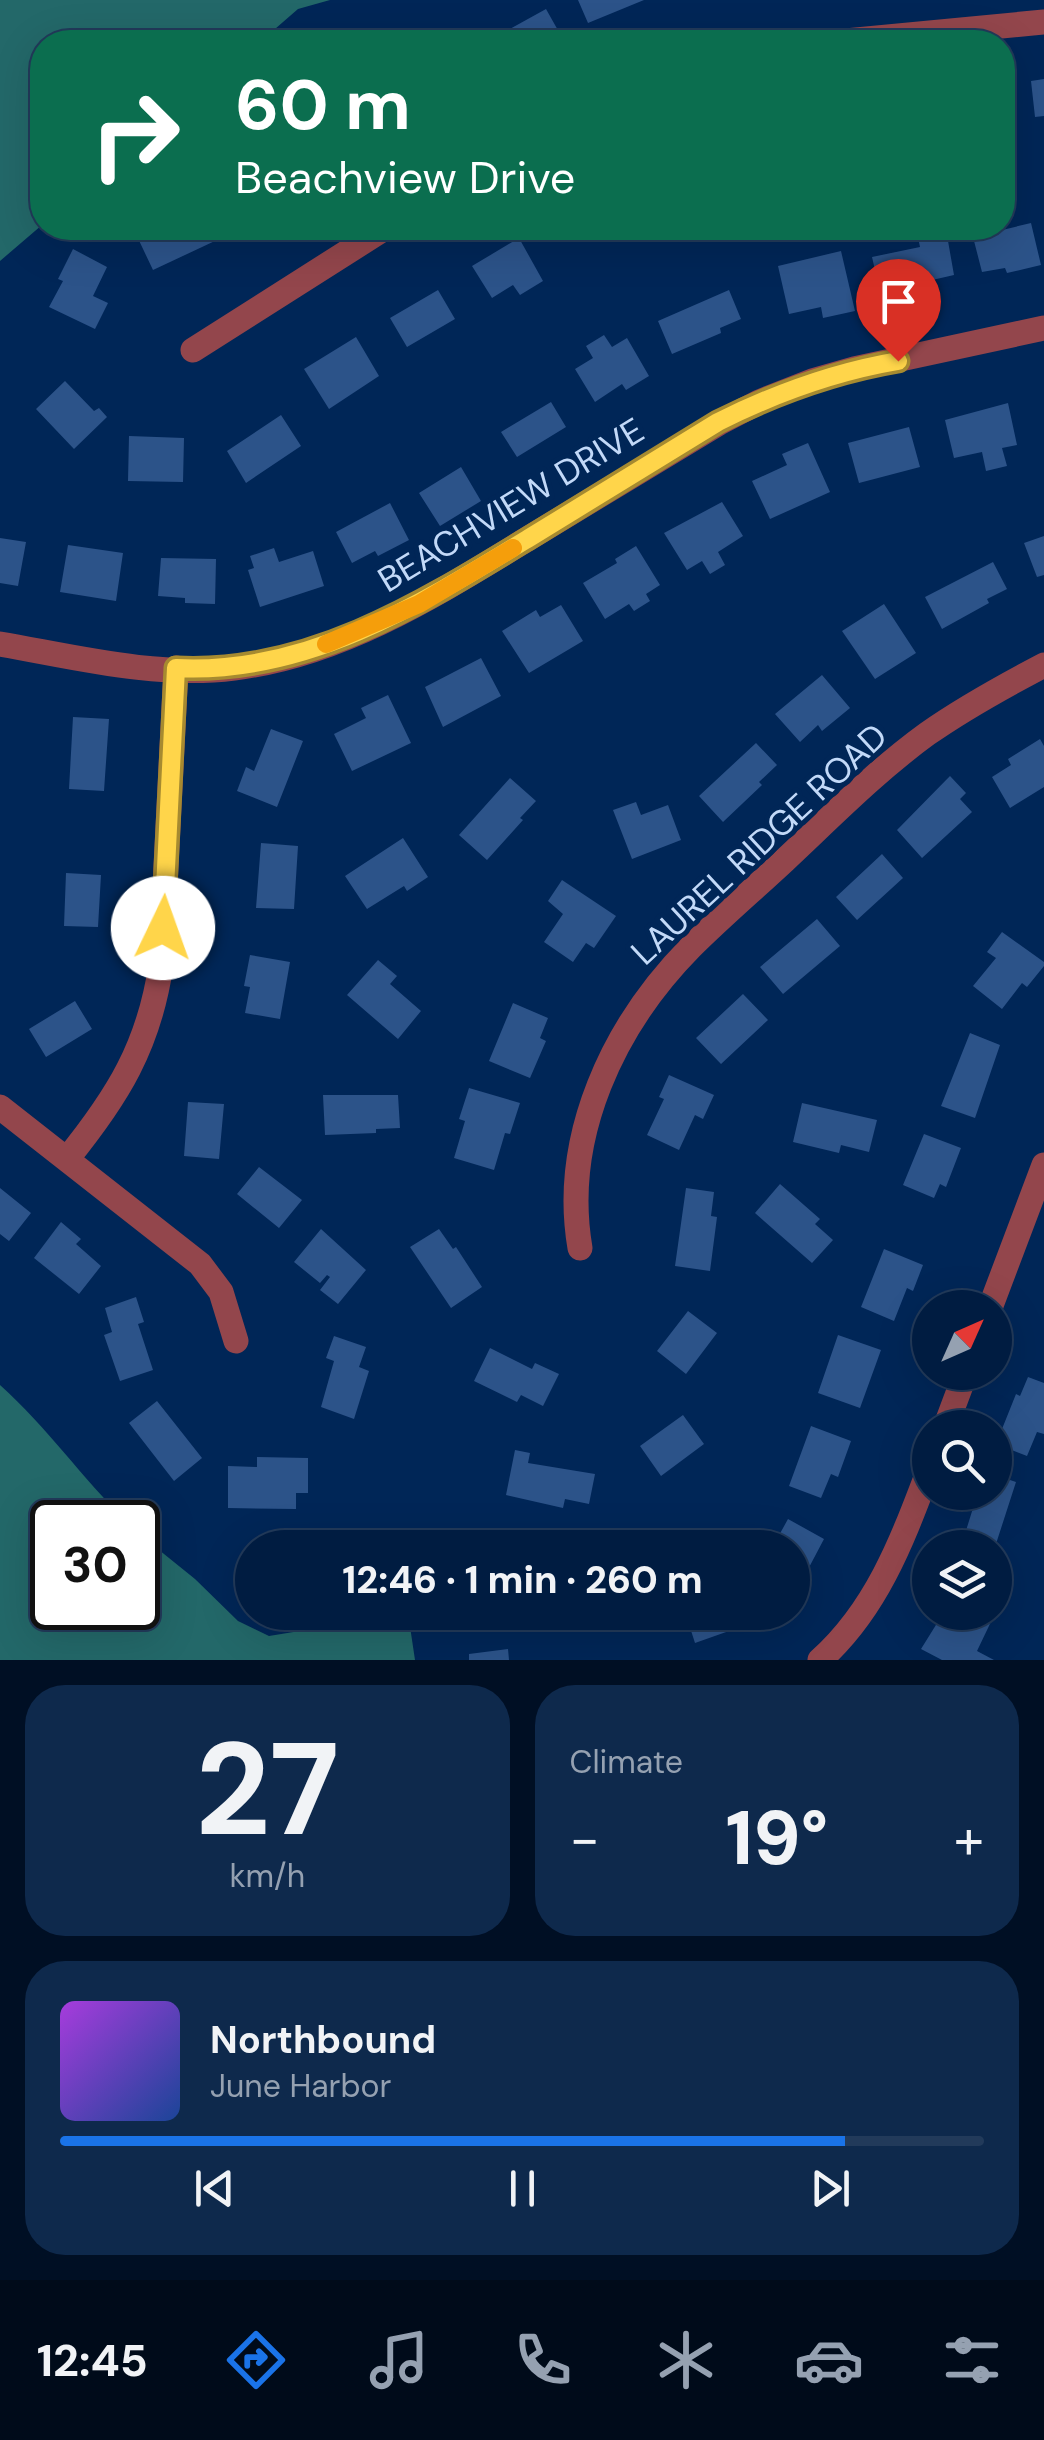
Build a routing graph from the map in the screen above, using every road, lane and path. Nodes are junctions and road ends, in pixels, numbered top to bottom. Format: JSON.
{"nodes":[{"id":1,"x":1044,"y":22,"type":"edge"},
{"id":2,"x":961,"y":30,"type":"edge"},
{"id":3,"x":366,"y":240,"type":"edge"},
{"id":4,"x":1044,"y":328,"type":"edge"},
{"id":5,"x":193,"y":350,"type":"dead end"},
{"id":6,"x":0,"y":644,"type":"edge"},
{"id":7,"x":1044,"y":664,"type":"edge"},
{"id":8,"x":176,"y":668,"type":"junction"},
{"id":9,"x":0,"y":1107,"type":"edge"},
{"id":10,"x":67,"y":1159,"type":"junction"},
{"id":11,"x":1044,"y":1165,"type":"edge"},
{"id":12,"x":580,"y":1248,"type":"dead end"},
{"id":13,"x":997,"y":1290,"type":"edge"},
{"id":14,"x":236,"y":1342,"type":"dead end"},
{"id":15,"x":912,"y":1510,"type":"edge"},
{"id":16,"x":820,"y":1660,"type":"edge"}],
"edges":[{"from":1,"to":2,"type":"street"},
{"from":3,"to":5,"type":"street"},
{"from":4,"to":8,"type":"street","name":"BEACHVIEW DRIVE"},
{"from":6,"to":8,"type":"street","name":"BEACHVIEW DRIVE"},
{"from":7,"to":12,"type":"street","name":"LAUREL RIDGE ROAD"},
{"from":8,"to":10,"type":"street"},
{"from":9,"to":10,"type":"street"},
{"from":10,"to":14,"type":"street"},
{"from":11,"to":13,"type":"street"},
{"from":15,"to":16,"type":"street"}]}
